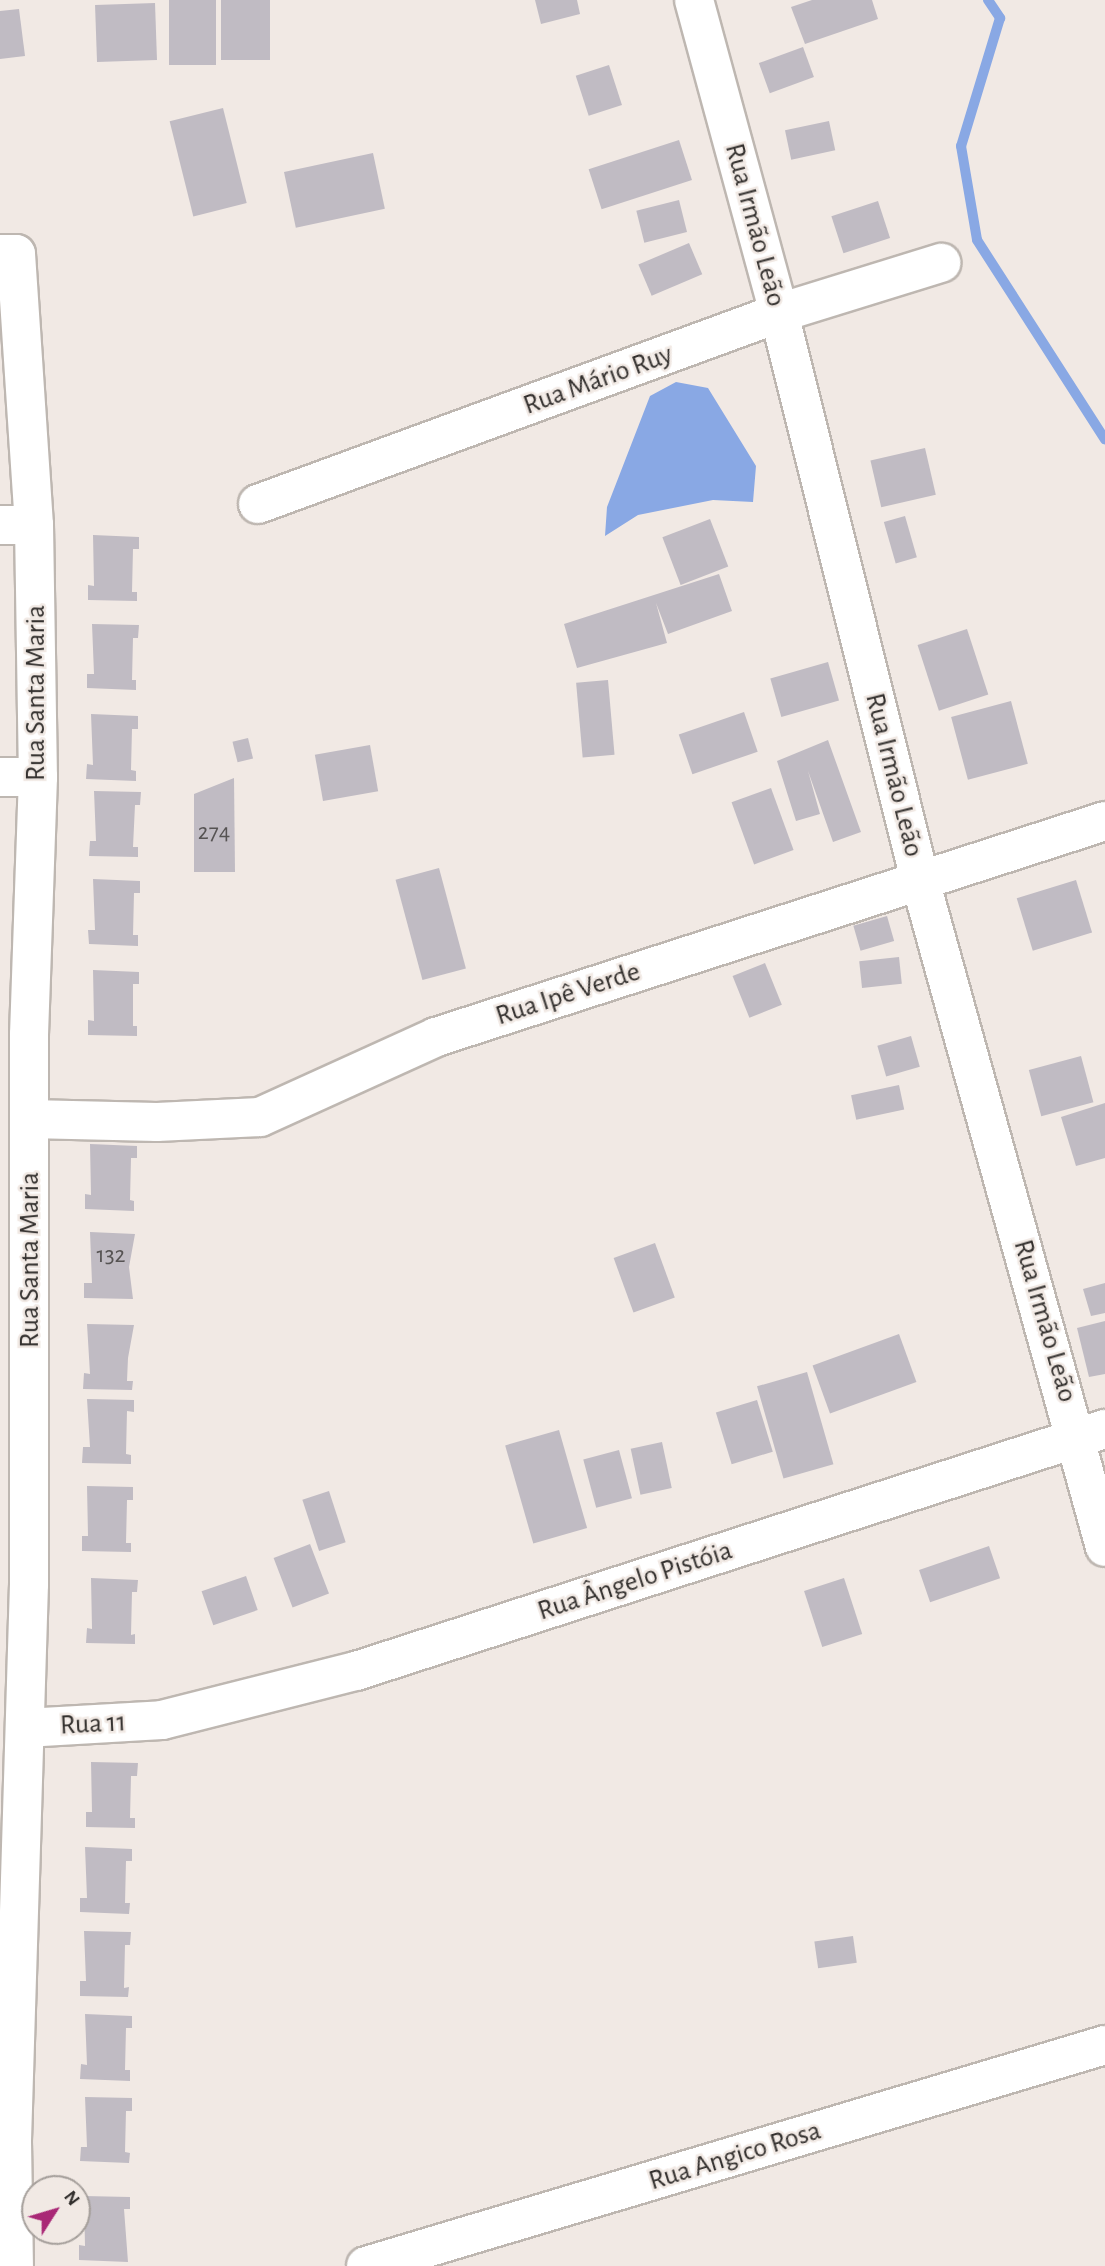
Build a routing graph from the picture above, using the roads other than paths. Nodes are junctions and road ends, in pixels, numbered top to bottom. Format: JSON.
{"nodes":[{"id":1,"x":694,"y":0,"type":"edge"},
{"id":2,"x":8,"y":254,"type":"edge"},
{"id":3,"x":941,"y":263,"type":"dead end"},
{"id":4,"x":779,"y":313,"type":"junction"},
{"id":5,"x":258,"y":504,"type":"dead end"},
{"id":6,"x":17,"y":525,"type":"edge"},
{"id":7,"x":0,"y":777,"type":"edge"},
{"id":8,"x":37,"y":777,"type":"junction"},
{"id":9,"x":1105,"y":821,"type":"edge"},
{"id":10,"x":920,"y":880,"type":"junction"},
{"id":11,"x":15,"y":1035,"type":"edge"},
{"id":12,"x":29,"y":1119,"type":"junction"},
{"id":13,"x":15,"y":1320,"type":"edge"},
{"id":14,"x":1091,"y":1434,"type":"edge"},
{"id":15,"x":1105,"y":1547,"type":"edge"},
{"id":16,"x":15,"y":1584,"type":"edge"},
{"id":17,"x":162,"y":1720,"type":"joint"},
{"id":18,"x":25,"y":1728,"type":"junction"},
{"id":19,"x":10,"y":1862,"type":"edge"},
{"id":20,"x":1105,"y":2045,"type":"edge"},
{"id":21,"x":6,"y":2142,"type":"edge"},
{"id":22,"x":14,"y":2266,"type":"edge"},
{"id":23,"x":366,"y":2266,"type":"edge"}],
"edges":[{"from":1,"to":4,"type":"street","name":"Rua Irmão Leão"},
{"from":2,"to":6,"type":"street","name":"Rua Santa Maria"},
{"from":3,"to":4,"type":"street","name":"Rua Mário Ruy"},
{"from":4,"to":5,"type":"street","name":"Rua Mário Ruy"},
{"from":4,"to":10,"type":"street","name":"Rua Irmão Leão"},
{"from":6,"to":8,"type":"street","name":"Rua Santa Maria"},
{"from":7,"to":8,"type":"street"},
{"from":8,"to":11,"type":"street","name":"Rua Santa Maria"},
{"from":9,"to":10,"type":"street","name":"Rua Ipê Verde"},
{"from":10,"to":12,"type":"street","name":"Rua Ipê Verde"},
{"from":10,"to":14,"type":"street","name":"Rua Irmão Leão"},
{"from":11,"to":12,"type":"street","name":"Rua Santa Maria"},
{"from":12,"to":13,"type":"street","name":"Rua Santa Maria"},
{"from":13,"to":16,"type":"street","name":"Rua Santa Maria"},
{"from":14,"to":15,"type":"street","name":"Rua Irmão Leão"},
{"from":14,"to":17,"type":"street","name":"Rua Ângelo Pistóia"},
{"from":16,"to":18,"type":"street","name":"Rua Santa Maria"},
{"from":17,"to":18,"type":"street","name":"Rua 11"},
{"from":18,"to":19,"type":"street","name":"Rua Santa Maria"},
{"from":19,"to":21,"type":"street","name":"Rua Santa Maria"},
{"from":20,"to":23,"type":"street","name":"Rua Angico Rosa"},
{"from":21,"to":22,"type":"street","name":"Rua Santa Maria"}]}
